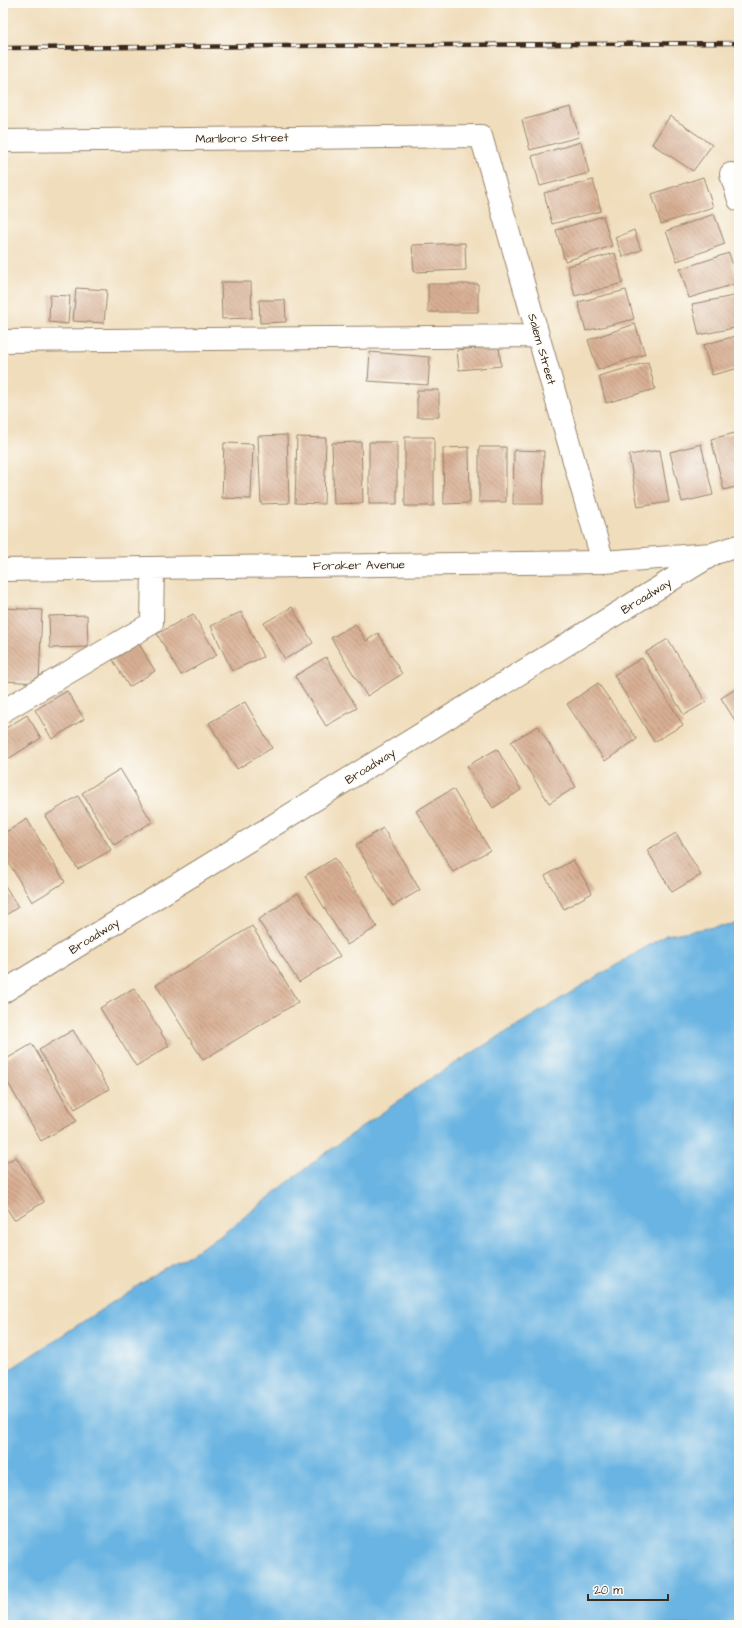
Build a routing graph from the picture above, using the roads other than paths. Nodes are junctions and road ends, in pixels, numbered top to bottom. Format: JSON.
{"nodes":[{"id":1,"x":481,"y":136,"type":"joint"},
{"id":2,"x":3,"y":141,"type":"edge"},
{"id":3,"x":731,"y":174,"type":"dead end"},
{"id":4,"x":739,"y":200,"type":"edge"},
{"id":5,"x":538,"y":336,"type":"junction"},
{"id":6,"x":3,"y":340,"type":"edge"},
{"id":7,"x":739,"y":546,"type":"edge"},
{"id":8,"x":715,"y":553,"type":"junction"},
{"id":9,"x":602,"y":562,"type":"junction"},
{"id":10,"x":153,"y":568,"type":"junction"},
{"id":11,"x":3,"y":570,"type":"edge"},
{"id":12,"x":3,"y":711,"type":"edge"},
{"id":13,"x":3,"y":992,"type":"edge"}],
"edges":[{"from":1,"to":2,"type":"street","name":"Marlboro Street"},
{"from":1,"to":5,"type":"street","name":"Salem Street"},
{"from":3,"to":4,"type":"street"},
{"from":5,"to":6,"type":"street"},
{"from":5,"to":9,"type":"street","name":"Salem Street"},
{"from":7,"to":8,"type":"street","name":"Broadway"},
{"from":8,"to":9,"type":"street","name":"Foraker Avenue"},
{"from":8,"to":13,"type":"street","name":"Broadway"},
{"from":9,"to":10,"type":"street","name":"Foraker Avenue"},
{"from":10,"to":11,"type":"street","name":"Foraker Avenue"},
{"from":10,"to":12,"type":"street"}]}
